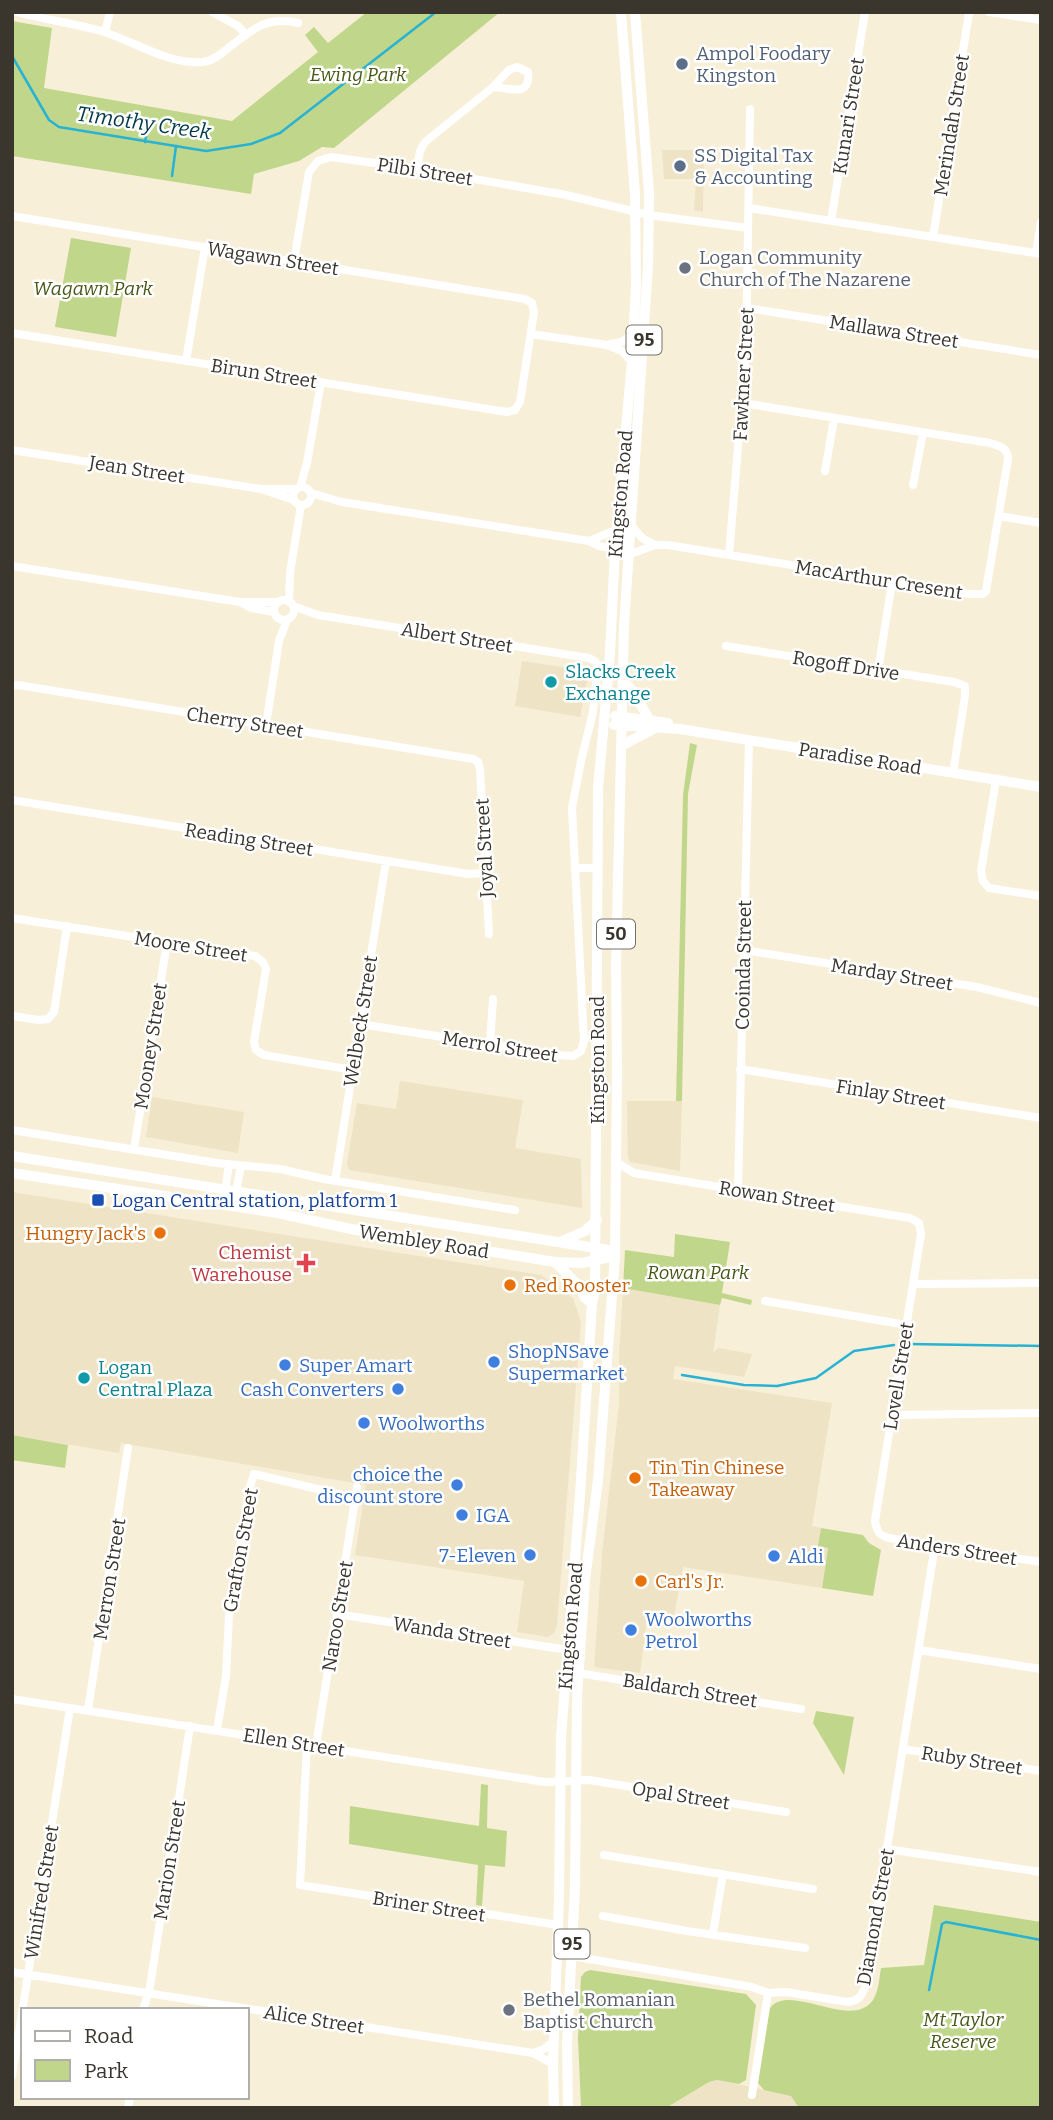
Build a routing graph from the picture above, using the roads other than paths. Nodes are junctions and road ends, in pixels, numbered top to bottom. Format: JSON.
{"nodes":[{"id":1,"x":17,"y":12,"type":"edge"},
{"id":2,"x":110,"y":12,"type":"edge"},
{"id":3,"x":212,"y":12,"type":"edge"},
{"id":4,"x":621,"y":12,"type":"edge"},
{"id":5,"x":635,"y":12,"type":"edge"},
{"id":6,"x":865,"y":12,"type":"edge"},
{"id":7,"x":970,"y":12,"type":"edge"},
{"id":8,"x":989,"y":12,"type":"edge"},
{"id":9,"x":1041,"y":20,"type":"edge"},
{"id":10,"x":298,"y":23,"type":"dead end"},
{"id":11,"x":104,"y":32,"type":"junction"},
{"id":12,"x":246,"y":34,"type":"junction"},
{"id":13,"x":493,"y":87,"type":"dead end"},
{"id":14,"x":750,"y":109,"type":"dead end"},
{"id":15,"x":417,"y":169,"type":"junction"},
{"id":16,"x":749,"y":208,"type":"junction"},
{"id":17,"x":635,"y":212,"type":"junction"},
{"id":18,"x":649,"y":215,"type":"junction"},
{"id":19,"x":12,"y":216,"type":"edge"},
{"id":20,"x":831,"y":221,"type":"junction"},
{"id":21,"x":1041,"y":222,"type":"edge"},
{"id":22,"x":748,"y":228,"type":"junction"},
{"id":23,"x":933,"y":237,"type":"junction"},
{"id":24,"x":205,"y":247,"type":"junction"},
{"id":25,"x":1038,"y":254,"type":"edge"},
{"id":26,"x":294,"y":261,"type":"junction"},
{"id":27,"x":747,"y":308,"type":"junction"},
{"id":28,"x":634,"y":332,"type":"junction"},
{"id":29,"x":12,"y":333,"type":"edge"},
{"id":30,"x":531,"y":334,"type":"junction"},
{"id":31,"x":607,"y":345,"type":"junction"},
{"id":32,"x":1041,"y":355,"type":"edge"},
{"id":33,"x":186,"y":361,"type":"junction"},
{"id":34,"x":632,"y":362,"type":"junction"},
{"id":35,"x":320,"y":382,"type":"junction"},
{"id":36,"x":743,"y":404,"type":"junction"},
{"id":37,"x":834,"y":419,"type":"junction"},
{"id":38,"x":923,"y":433,"type":"junction"},
{"id":39,"x":12,"y":450,"type":"edge"},
{"id":40,"x":825,"y":471,"type":"dead end"},
{"id":41,"x":913,"y":485,"type":"dead end"},
{"id":42,"x":261,"y":489,"type":"junction"},
{"id":43,"x":305,"y":492,"type":"junction"},
{"id":44,"x":297,"y":503,"type":"junction"},
{"id":45,"x":999,"y":516,"type":"junction"},
{"id":46,"x":1041,"y":523,"type":"edge"},
{"id":47,"x":630,"y":524,"type":"junction"},
{"id":48,"x":616,"y":530,"type":"junction"},
{"id":49,"x":590,"y":541,"type":"junction"},
{"id":50,"x":654,"y":545,"type":"junction"},
{"id":51,"x":615,"y":548,"type":"junction"},
{"id":52,"x":628,"y":555,"type":"junction"},
{"id":53,"x":729,"y":555,"type":"junction"},
{"id":54,"x":12,"y":566,"type":"edge"},
{"id":55,"x":892,"y":582,"type":"junction"},
{"id":56,"x":286,"y":602,"type":"junction"},
{"id":57,"x":240,"y":603,"type":"junction"},
{"id":58,"x":318,"y":615,"type":"junction"},
{"id":59,"x":283,"y":617,"type":"junction"},
{"id":60,"x":726,"y":646,"type":"dead end"},
{"id":61,"x":595,"y":661,"type":"joint"},
{"id":62,"x":878,"y":671,"type":"junction"},
{"id":63,"x":623,"y":681,"type":"junction"},
{"id":64,"x":12,"y":686,"type":"edge"},
{"id":65,"x":605,"y":719,"type":"junction"},
{"id":66,"x":621,"y":721,"type":"junction"},
{"id":67,"x":652,"y":723,"type":"junction"},
{"id":68,"x":266,"y":725,"type":"junction"},
{"id":69,"x":749,"y":740,"type":"junction"},
{"id":70,"x":621,"y":746,"type":"junction"},
{"id":71,"x":478,"y":762,"type":"joint"},
{"id":72,"x":953,"y":773,"type":"junction"},
{"id":73,"x":996,"y":780,"type":"junction"},
{"id":74,"x":1041,"y":787,"type":"edge"},
{"id":75,"x":12,"y":800,"type":"edge"},
{"id":76,"x":386,"y":861,"type":"junction"},
{"id":77,"x":575,"y":868,"type":"junction"},
{"id":78,"x":597,"y":868,"type":"junction"},
{"id":79,"x":485,"y":873,"type":"junction"},
{"id":80,"x":1041,"y":897,"type":"edge"},
{"id":81,"x":12,"y":918,"type":"edge"},
{"id":82,"x":67,"y":926,"type":"junction"},
{"id":83,"x":489,"y":934,"type":"dead end"},
{"id":84,"x":167,"y":942,"type":"junction"},
{"id":85,"x":743,"y":950,"type":"junction"},
{"id":86,"x":493,"y":999,"type":"dead end"},
{"id":87,"x":1041,"y":1003,"type":"edge"},
{"id":88,"x":12,"y":1016,"type":"edge"},
{"id":89,"x":360,"y":1024,"type":"junction"},
{"id":90,"x":490,"y":1045,"type":"junction"},
{"id":91,"x":740,"y":1069,"type":"junction"},
{"id":92,"x":352,"y":1070,"type":"junction"},
{"id":93,"x":1041,"y":1118,"type":"edge"},
{"id":94,"x":12,"y":1130,"type":"edge"},
{"id":95,"x":134,"y":1149,"type":"junction"},
{"id":96,"x":12,"y":1157,"type":"edge"},
{"id":97,"x":616,"y":1162,"type":"junction"},
{"id":98,"x":229,"y":1164,"type":"junction"},
{"id":99,"x":241,"y":1166,"type":"junction"},
{"id":100,"x":12,"y":1173,"type":"edge"},
{"id":101,"x":634,"y":1173,"type":"junction"},
{"id":102,"x":616,"y":1178,"type":"junction"},
{"id":103,"x":335,"y":1181,"type":"junction"},
{"id":104,"x":738,"y":1189,"type":"junction"},
{"id":105,"x":231,"y":1190,"type":"junction"},
{"id":106,"x":228,"y":1206,"type":"junction"},
{"id":107,"x":515,"y":1210,"type":"dead end"},
{"id":108,"x":597,"y":1220,"type":"junction"},
{"id":109,"x":919,"y":1223,"type":"joint"},
{"id":110,"x":560,"y":1242,"type":"junction"},
{"id":111,"x":596,"y":1248,"type":"junction"},
{"id":112,"x":615,"y":1254,"type":"junction"},
{"id":113,"x":596,"y":1260,"type":"junction"},
{"id":114,"x":555,"y":1262,"type":"junction"},
{"id":115,"x":1040,"y":1281,"type":"edge"},
{"id":116,"x":913,"y":1284,"type":"junction"},
{"id":117,"x":765,"y":1301,"type":"dead end"},
{"id":118,"x":592,"y":1304,"type":"junction"},
{"id":119,"x":907,"y":1325,"type":"junction"},
{"id":120,"x":1041,"y":1413,"type":"edge"},
{"id":121,"x":892,"y":1415,"type":"junction"},
{"id":122,"x":128,"y":1448,"type":"dead end"},
{"id":123,"x":357,"y":1487,"type":"dead end"},
{"id":124,"x":355,"y":1498,"type":"junction"},
{"id":125,"x":876,"y":1530,"type":"joint"},
{"id":126,"x":935,"y":1545,"type":"junction"},
{"id":127,"x":1041,"y":1562,"type":"edge"},
{"id":128,"x":337,"y":1614,"type":"junction"},
{"id":129,"x":568,"y":1650,"type":"junction"},
{"id":130,"x":919,"y":1650,"type":"junction"},
{"id":131,"x":1041,"y":1669,"type":"edge"},
{"id":132,"x":578,"y":1673,"type":"junction"},
{"id":133,"x":12,"y":1699,"type":"edge"},
{"id":134,"x":70,"y":1708,"type":"junction"},
{"id":135,"x":801,"y":1709,"type":"dead end"},
{"id":136,"x":88,"y":1710,"type":"junction"},
{"id":137,"x":190,"y":1726,"type":"junction"},
{"id":138,"x":217,"y":1730,"type":"junction"},
{"id":139,"x":311,"y":1745,"type":"junction"},
{"id":140,"x":903,"y":1749,"type":"junction"},
{"id":141,"x":1041,"y":1771,"type":"edge"},
{"id":142,"x":575,"y":1781,"type":"junction"},
{"id":143,"x":559,"y":1782,"type":"junction"},
{"id":144,"x":786,"y":1812,"type":"dead end"},
{"id":145,"x":887,"y":1849,"type":"junction"},
{"id":146,"x":604,"y":1855,"type":"dead end"},
{"id":147,"x":1041,"y":1872,"type":"edge"},
{"id":148,"x":723,"y":1874,"type":"junction"},
{"id":149,"x":300,"y":1885,"type":"joint"},
{"id":150,"x":813,"y":1889,"type":"dead end"},
{"id":151,"x":603,"y":1916,"type":"dead end"},
{"id":152,"x":558,"y":1925,"type":"junction"},
{"id":153,"x":713,"y":1933,"type":"junction"},
{"id":154,"x":805,"y":1948,"type":"dead end"},
{"id":155,"x":572,"y":1956,"type":"junction"},
{"id":156,"x":12,"y":1972,"type":"edge"},
{"id":157,"x":28,"y":1974,"type":"junction"},
{"id":158,"x":768,"y":1993,"type":"junction"},
{"id":159,"x":147,"y":1994,"type":"junction"},
{"id":160,"x":23,"y":2008,"type":"edge"},
{"id":161,"x":144,"y":2008,"type":"edge"},
{"id":162,"x":239,"y":2008,"type":"edge"},
{"id":163,"x":248,"y":2009,"type":"edge"},
{"id":164,"x":21,"y":2019,"type":"edge"},
{"id":165,"x":553,"y":2042,"type":"junction"},
{"id":166,"x":533,"y":2053,"type":"junction"},
{"id":167,"x":553,"y":2064,"type":"junction"},
{"id":168,"x":12,"y":2076,"type":"edge"},
{"id":169,"x":752,"y":2095,"type":"dead end"},
{"id":170,"x":554,"y":2108,"type":"edge"},
{"id":171,"x":568,"y":2108,"type":"edge"}],
"edges":[{"from":1,"to":11,"type":"street"},
{"from":2,"to":11,"type":"street"},
{"from":3,"to":12,"type":"street"},
{"from":4,"to":17,"type":"main road","name":"Kingston Road","number":"95"},
{"from":5,"to":18,"type":"main road","name":"Kingston Road","number":"95"},
{"from":6,"to":20,"type":"street","name":"Kunari Street"},
{"from":7,"to":23,"type":"street","name":"Merindah Street"},
{"from":8,"to":9,"type":"street"},
{"from":10,"to":12,"type":"street"},
{"from":11,"to":12,"type":"street"},
{"from":13,"to":15,"type":"street"},
{"from":14,"to":16,"type":"street","name":"Fawkner Street"},
{"from":15,"to":17,"type":"street","name":"Pilbi Street"},
{"from":15,"to":26,"type":"street","name":"Pilbi Street"},
{"from":16,"to":20,"type":"street"},
{"from":16,"to":22,"type":"street","name":"Fawkner Street"},
{"from":17,"to":18,"type":"street","name":"Pilbi Street"},
{"from":17,"to":28,"type":"main road","name":"Kingston Road","number":"95"},
{"from":18,"to":22,"type":"street","name":"Pilbi Street"},
{"from":18,"to":47,"type":"main road","name":"Kingston Road","number":"95"},
{"from":19,"to":24,"type":"street","name":"Wagawn Street"},
{"from":20,"to":23,"type":"street"},
{"from":21,"to":25,"type":"street"},
{"from":22,"to":27,"type":"street","name":"Fawkner Street"},
{"from":23,"to":25,"type":"street"},
{"from":24,"to":26,"type":"street","name":"Wagawn Street"},
{"from":24,"to":33,"type":"street"},
{"from":26,"to":30,"type":"street","name":"Wagawn Street"},
{"from":27,"to":32,"type":"street","name":"Mallawa Street"},
{"from":27,"to":36,"type":"street","name":"Fawkner Street"},
{"from":28,"to":31,"type":"street"},
{"from":28,"to":34,"type":"main road","name":"Kingston Road","number":"95"},
{"from":29,"to":33,"type":"street","name":"Birun Street"},
{"from":30,"to":31,"type":"street"},
{"from":30,"to":35,"type":"street","name":"Birun Street"},
{"from":31,"to":34,"type":"street"},
{"from":33,"to":35,"type":"street","name":"Birun Street"},
{"from":34,"to":48,"type":"main road","name":"Kingston Road","number":"95"},
{"from":35,"to":43,"type":"street"},
{"from":36,"to":37,"type":"street","name":"MacArthur Cresent"},
{"from":36,"to":53,"type":"street","name":"Fawkner Street"},
{"from":37,"to":38,"type":"street","name":"MacArthur Cresent"},
{"from":37,"to":40,"type":"street"},
{"from":38,"to":41,"type":"street"},
{"from":38,"to":45,"type":"street","name":"MacArthur Cresent"},
{"from":39,"to":42,"type":"street","name":"Jean Street"},
{"from":42,"to":43,"type":"street","name":"Jean Street"},
{"from":42,"to":44,"type":"street","name":"Jean Street"},
{"from":43,"to":44,"type":"street"},
{"from":43,"to":44,"type":"street"},
{"from":43,"to":49,"type":"street","name":"Jean Street"},
{"from":44,"to":56,"type":"street"},
{"from":45,"to":46,"type":"street"},
{"from":45,"to":55,"type":"street","name":"MacArthur Cresent"},
{"from":47,"to":50,"type":"street"},
{"from":47,"to":51,"type":"street"},
{"from":47,"to":52,"type":"main road","name":"Kingston Road","number":"95"},
{"from":48,"to":49,"type":"street"},
{"from":48,"to":51,"type":"main road","name":"Kingston Road","number":"95"},
{"from":49,"to":51,"type":"street","name":"Jean Street"},
{"from":50,"to":52,"type":"street","name":"MacArthur Cresent"},
{"from":50,"to":53,"type":"street","name":"MacArthur Cresent"},
{"from":51,"to":65,"type":"main road","name":"Kingston Road","number":"95"},
{"from":52,"to":63,"type":"main road","name":"Kingston Road","number":"95"},
{"from":53,"to":55,"type":"street","name":"MacArthur Cresent"},
{"from":54,"to":57,"type":"street","name":"Albert Street"},
{"from":55,"to":62,"type":"street"},
{"from":56,"to":57,"type":"street","name":"Albert Street"},
{"from":56,"to":58,"type":"street","name":"Albert Street"},
{"from":56,"to":59,"type":"street"},
{"from":56,"to":59,"type":"street"},
{"from":57,"to":59,"type":"street","name":"Albert Street"},
{"from":58,"to":59,"type":"street","name":"Albert Street"},
{"from":58,"to":61,"type":"street","name":"Albert Street"},
{"from":59,"to":68,"type":"street"},
{"from":60,"to":62,"type":"street","name":"Rogoff Drive"},
{"from":61,"to":77,"type":"street","name":"Merrol Street"},
{"from":62,"to":72,"type":"street","name":"Rogoff Drive"},
{"from":63,"to":66,"type":"main road","name":"Kingston Road","number":"95"},
{"from":63,"to":67,"type":"main road"},
{"from":64,"to":68,"type":"street","name":"Cherry Street"},
{"from":65,"to":66,"type":"main road","name":"Paradise Road"},
{"from":65,"to":78,"type":"main road","name":"Kingston Road","number":"50"},
{"from":66,"to":67,"type":"main road","name":"Paradise Road"},
{"from":66,"to":70,"type":"main road","name":"Kingston Road","number":"50"},
{"from":67,"to":69,"type":"main road","name":"Paradise Road"},
{"from":67,"to":70,"type":"main road"},
{"from":68,"to":71,"type":"street","name":"Cherry Street"},
{"from":69,"to":72,"type":"main road","name":"Paradise Road"},
{"from":69,"to":85,"type":"street","name":"Cooinda Street"},
{"from":70,"to":97,"type":"main road","name":"Kingston Road","number":"50"},
{"from":71,"to":79,"type":"street","name":"Joyal Street"},
{"from":72,"to":73,"type":"main road","name":"Paradise Road"},
{"from":73,"to":74,"type":"main road","name":"Paradise Road"},
{"from":73,"to":80,"type":"street"},
{"from":75,"to":76,"type":"street","name":"Reading Street"},
{"from":76,"to":79,"type":"street","name":"Reading Street"},
{"from":76,"to":89,"type":"street","name":"Welbeck Street"},
{"from":77,"to":78,"type":"street"},
{"from":77,"to":90,"type":"street","name":"Merrol Street"},
{"from":78,"to":108,"type":"main road","name":"Kingston Road","number":"50"},
{"from":79,"to":83,"type":"street","name":"Joyal Street"},
{"from":81,"to":82,"type":"street","name":"Moore Street"},
{"from":82,"to":84,"type":"street","name":"Moore Street"},
{"from":82,"to":88,"type":"street"},
{"from":84,"to":92,"type":"street","name":"Moore Street"},
{"from":84,"to":95,"type":"street","name":"Mooney Street"},
{"from":85,"to":87,"type":"street","name":"Marday Street"},
{"from":85,"to":91,"type":"street","name":"Cooinda Street"},
{"from":86,"to":90,"type":"street"},
{"from":89,"to":90,"type":"street","name":"Merrol Street"},
{"from":89,"to":92,"type":"street","name":"Welbeck Street"},
{"from":91,"to":93,"type":"street","name":"Finlay Street"},
{"from":91,"to":104,"type":"street","name":"Cooinda Street"},
{"from":92,"to":103,"type":"street","name":"Welbeck Street"},
{"from":94,"to":95,"type":"street"},
{"from":95,"to":98,"type":"street"},
{"from":96,"to":105,"type":"main road","name":"Wembley Road"},
{"from":97,"to":101,"type":"street","name":"Rowan Street"},
{"from":97,"to":102,"type":"main road","name":"Kingston Road","number":"50"},
{"from":98,"to":99,"type":"street"},
{"from":98,"to":105,"type":"street"},
{"from":99,"to":103,"type":"street"},
{"from":99,"to":105,"type":"street"},
{"from":100,"to":106,"type":"main road","name":"Wembley Road"},
{"from":101,"to":102,"type":"street","name":"Rowan Street"},
{"from":101,"to":104,"type":"street","name":"Rowan Street"},
{"from":102,"to":112,"type":"main road","name":"Kingston Road","number":"50"},
{"from":103,"to":107,"type":"street"},
{"from":104,"to":109,"type":"street","name":"Rowan Street"},
{"from":105,"to":106,"type":"street"},
{"from":105,"to":110,"type":"main road","name":"Wembley Road"},
{"from":106,"to":114,"type":"main road","name":"Wembley Road"},
{"from":108,"to":110,"type":"main road"},
{"from":108,"to":111,"type":"main road","name":"Kingston Road","number":"95"},
{"from":109,"to":116,"type":"street","name":"Lovell Street"},
{"from":110,"to":111,"type":"main road","name":"Wembley Road"},
{"from":111,"to":112,"type":"main road","name":"Wembley Road"},
{"from":111,"to":113,"type":"main road","name":"Kingston Road","number":"95"},
{"from":112,"to":113,"type":"main road","name":"Wembley Road"},
{"from":112,"to":132,"type":"main road","name":"Kingston Road","number":"95"},
{"from":113,"to":114,"type":"main road","name":"Wembley Road"},
{"from":113,"to":118,"type":"main road","name":"Kingston Road","number":"95"},
{"from":114,"to":118,"type":"main road"},
{"from":115,"to":116,"type":"street"},
{"from":116,"to":119,"type":"street","name":"Lovell Street"},
{"from":117,"to":119,"type":"street"},
{"from":118,"to":129,"type":"main road","name":"Kingston Road","number":"95"},
{"from":119,"to":121,"type":"street","name":"Lovell Street"},
{"from":120,"to":121,"type":"street"},
{"from":121,"to":125,"type":"street","name":"Lovell Street"},
{"from":122,"to":136,"type":"street","name":"Merron Street"},
{"from":123,"to":124,"type":"street","name":"Naroo Street"},
{"from":124,"to":128,"type":"street","name":"Naroo Street"},
{"from":124,"to":138,"type":"street","name":"Grafton Street"},
{"from":125,"to":126,"type":"street","name":"Anders Street"},
{"from":126,"to":127,"type":"street","name":"Anders Street"},
{"from":126,"to":130,"type":"street","name":"Diamond Street"},
{"from":128,"to":129,"type":"street","name":"Wanda Street"},
{"from":128,"to":139,"type":"street","name":"Naroo Street"},
{"from":129,"to":143,"type":"main road","name":"Kingston Road","number":"95"},
{"from":130,"to":131,"type":"street"},
{"from":130,"to":140,"type":"street","name":"Diamond Street"},
{"from":132,"to":135,"type":"street","name":"Baldarch Street"},
{"from":132,"to":142,"type":"main road","name":"Kingston Road","number":"95"},
{"from":133,"to":134,"type":"street","name":"Ellen Street"},
{"from":134,"to":136,"type":"street","name":"Ellen Street"},
{"from":134,"to":157,"type":"street","name":"Winifred Street"},
{"from":136,"to":137,"type":"street","name":"Ellen Street"},
{"from":137,"to":138,"type":"street","name":"Ellen Street"},
{"from":137,"to":159,"type":"street","name":"Marion Street"},
{"from":138,"to":139,"type":"street","name":"Ellen Street"},
{"from":139,"to":143,"type":"street","name":"Ellen Street"},
{"from":139,"to":149,"type":"street","name":"Naroo Street"},
{"from":140,"to":141,"type":"street","name":"Ruby Street"},
{"from":140,"to":145,"type":"street","name":"Diamond Street"},
{"from":142,"to":143,"type":"street","name":"Ellen Street"},
{"from":142,"to":144,"type":"street","name":"Opal Street"},
{"from":142,"to":155,"type":"main road","name":"Kingston Road","number":"95"},
{"from":143,"to":152,"type":"main road","name":"Kingston Road","number":"95"},
{"from":145,"to":147,"type":"street"},
{"from":145,"to":158,"type":"street","name":"Diamond Street"},
{"from":146,"to":148,"type":"street"},
{"from":148,"to":150,"type":"street"},
{"from":148,"to":153,"type":"street"},
{"from":149,"to":152,"type":"street","name":"Briner Street"},
{"from":151,"to":153,"type":"street"},
{"from":152,"to":165,"type":"main road","name":"Kingston Road","number":"95"},
{"from":153,"to":154,"type":"street"},
{"from":155,"to":158,"type":"street","name":"Diamond Street"},
{"from":155,"to":171,"type":"main road","name":"Kingston Road","number":"95"},
{"from":156,"to":157,"type":"street","name":"Alice Street"},
{"from":157,"to":159,"type":"street","name":"Alice Street"},
{"from":157,"to":160,"type":"street","name":"Winifred Street"},
{"from":158,"to":169,"type":"street"},
{"from":159,"to":161,"type":"street","name":"Marion Street"},
{"from":159,"to":162,"type":"street","name":"Alice Street"},
{"from":163,"to":166,"type":"street","name":"Alice Street"},
{"from":164,"to":168,"type":"street","name":"Winifred Street"},
{"from":165,"to":166,"type":"street"},
{"from":165,"to":167,"type":"main road","name":"Kingston Road","number":"95"},
{"from":166,"to":167,"type":"street","name":"Alice Street"},
{"from":167,"to":170,"type":"main road","name":"Kingston Road","number":"95"}]}
